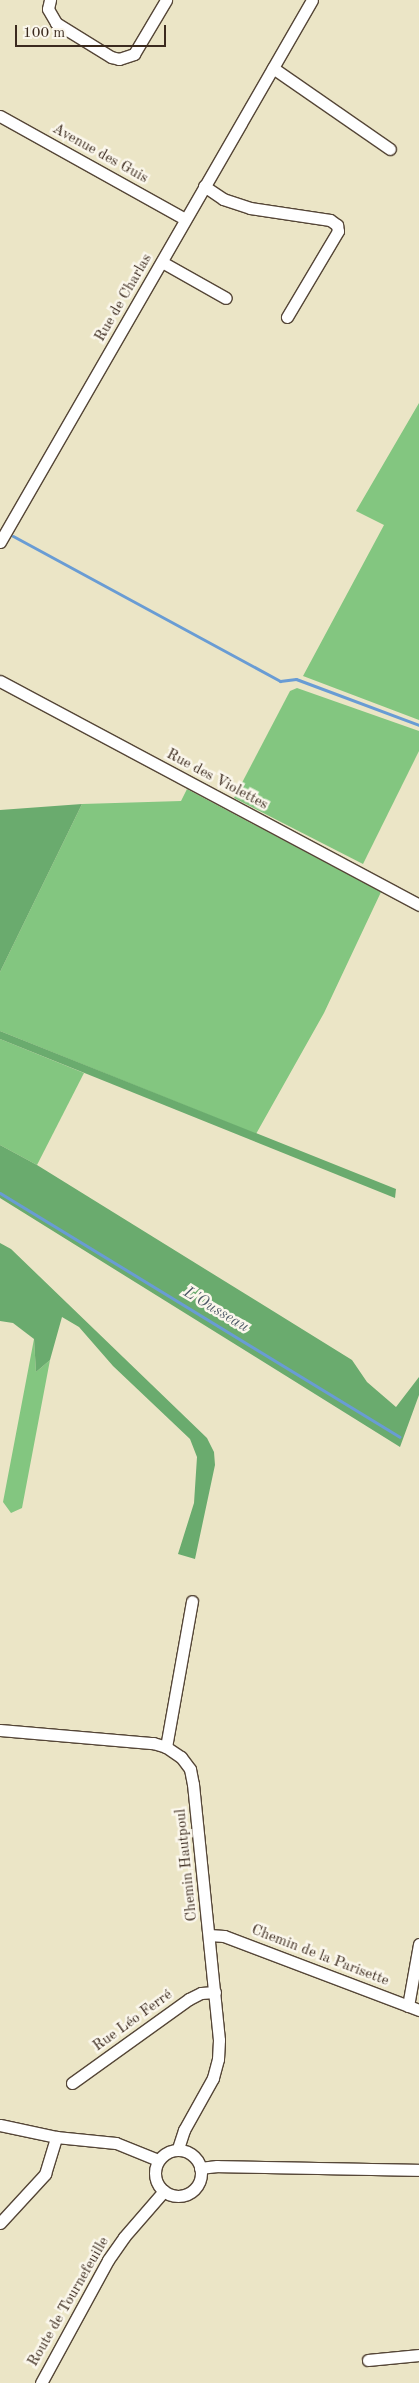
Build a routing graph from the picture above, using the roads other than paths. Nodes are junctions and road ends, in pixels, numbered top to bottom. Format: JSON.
{"nodes":[{"id":1,"x":50,"y":0,"type":"edge"},
{"id":2,"x":166,"y":0,"type":"edge"},
{"id":3,"x":312,"y":0,"type":"edge"},
{"id":4,"x":273,"y":68,"type":"junction"},
{"id":5,"x":0,"y":116,"type":"edge"},
{"id":6,"x":390,"y":149,"type":"dead end"},
{"id":7,"x":204,"y":186,"type":"junction"},
{"id":8,"x":185,"y":219,"type":"junction"},
{"id":9,"x":162,"y":262,"type":"junction"},
{"id":10,"x":226,"y":298,"type":"dead end"},
{"id":11,"x":287,"y":317,"type":"dead end"},
{"id":12,"x":0,"y":542,"type":"edge"},
{"id":13,"x":0,"y":681,"type":"edge"},
{"id":14,"x":419,"y":905,"type":"edge"},
{"id":15,"x":192,"y":1601,"type":"dead end"},
{"id":16,"x":0,"y":1730,"type":"edge"},
{"id":17,"x":166,"y":1747,"type":"junction"},
{"id":18,"x":209,"y":1935,"type":"junction"},
{"id":19,"x":419,"y":1944,"type":"edge"},
{"id":20,"x":215,"y":1992,"type":"junction"},
{"id":21,"x":413,"y":2008,"type":"edge"},
{"id":22,"x":72,"y":2083,"type":"dead end"},
{"id":23,"x":0,"y":2125,"type":"edge"},
{"id":24,"x":56,"y":2137,"type":"junction"},
{"id":25,"x":178,"y":2150,"type":"junction"},
{"id":26,"x":158,"y":2160,"type":"junction"},
{"id":27,"x":200,"y":2168,"type":"junction"},
{"id":28,"x":419,"y":2170,"type":"edge"},
{"id":29,"x":164,"y":2191,"type":"junction"},
{"id":30,"x":0,"y":2222,"type":"edge"},
{"id":31,"x":419,"y":2355,"type":"edge"},
{"id":32,"x":368,"y":2360,"type":"dead end"},
{"id":33,"x":41,"y":2383,"type":"edge"}],
"edges":[{"from":1,"to":2,"type":"street"},
{"from":3,"to":4,"type":"street","name":"Rue de Charlas"},
{"from":4,"to":6,"type":"street"},
{"from":4,"to":7,"type":"street","name":"Rue de Charlas"},
{"from":5,"to":8,"type":"street","name":"Avenue des Guis"},
{"from":7,"to":8,"type":"street","name":"Rue de Charlas"},
{"from":7,"to":11,"type":"street"},
{"from":8,"to":9,"type":"street","name":"Rue de Charlas"},
{"from":9,"to":10,"type":"street"},
{"from":9,"to":12,"type":"street","name":"Rue de Charlas"},
{"from":13,"to":14,"type":"street","name":"Rue des Violettes"},
{"from":15,"to":17,"type":"street"},
{"from":16,"to":17,"type":"street","name":"Chemin Hautpoul"},
{"from":17,"to":18,"type":"street","name":"Chemin Hautpoul"},
{"from":18,"to":20,"type":"street","name":"Chemin Hautpoul"},
{"from":18,"to":21,"type":"street","name":"Chemin de la Parisette"},
{"from":19,"to":21,"type":"street"},
{"from":20,"to":22,"type":"street","name":"Rue Léo Ferré"},
{"from":20,"to":25,"type":"street","name":"Chemin Hautpoul"},
{"from":23,"to":24,"type":"street"},
{"from":24,"to":26,"type":"street"},
{"from":24,"to":30,"type":"street"},
{"from":25,"to":26,"type":"street"},
{"from":25,"to":27,"type":"street"},
{"from":26,"to":29,"type":"street"},
{"from":27,"to":28,"type":"street"},
{"from":27,"to":29,"type":"street"},
{"from":29,"to":33,"type":"street","name":"Route de Tournefeuille"},
{"from":31,"to":32,"type":"street"}]}
